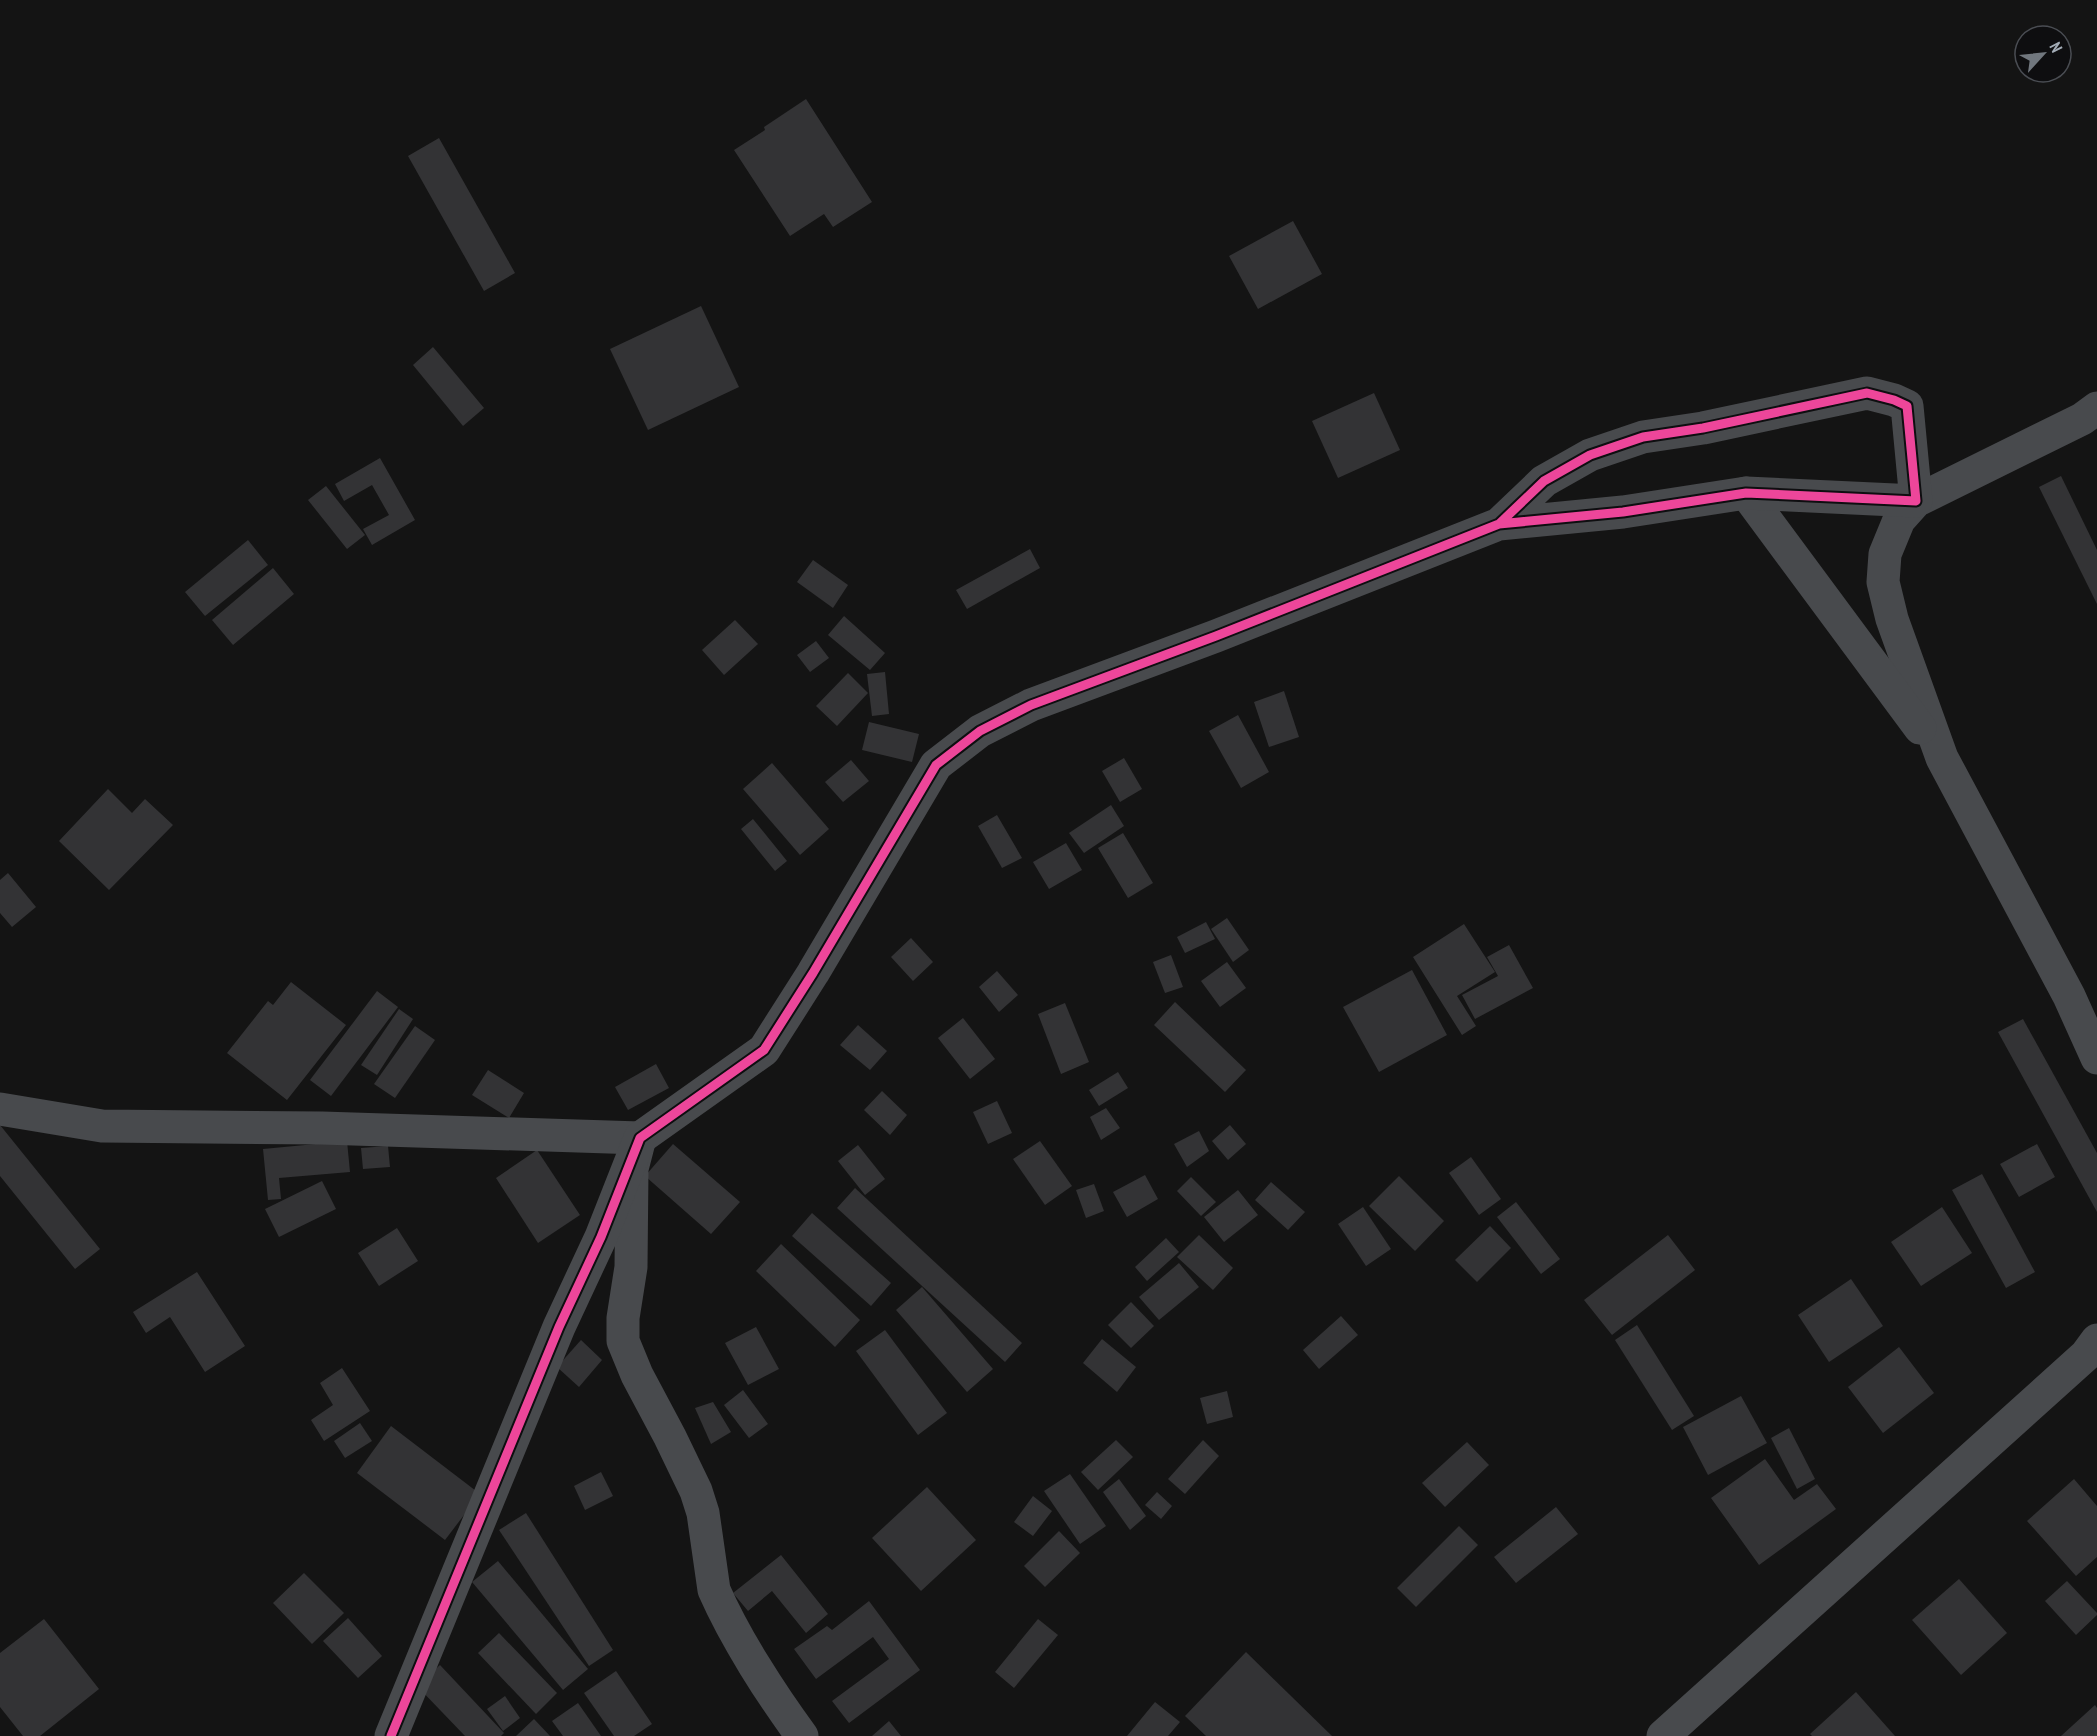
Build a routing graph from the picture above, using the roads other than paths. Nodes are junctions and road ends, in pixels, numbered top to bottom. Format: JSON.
{"nodes":[{"id":1,"x":2097,"y":408,"type":"edge"},
{"id":2,"x":1746,"y":494,"type":"junction"},
{"id":3,"x":1916,"y":501,"type":"junction"},
{"id":4,"x":1499,"y":524,"type":"junction"},
{"id":5,"x":1942,"y":758,"type":"junction"},
{"id":6,"x":2097,"y":1058,"type":"edge"},
{"id":7,"x":0,"y":1109,"type":"edge"},
{"id":8,"x":640,"y":1138,"type":"junction"},
{"id":9,"x":2097,"y":1340,"type":"edge"},
{"id":10,"x":391,"y":1736,"type":"edge"},
{"id":11,"x":802,"y":1736,"type":"edge"},
{"id":12,"x":1663,"y":1736,"type":"edge"}],
"edges":[{"from":1,"to":3,"type":"street"},
{"from":2,"to":3,"type":"street"},
{"from":2,"to":4,"type":"street"},
{"from":2,"to":5,"type":"street"},
{"from":3,"to":4,"type":"street"},
{"from":3,"to":5,"type":"street"},
{"from":4,"to":8,"type":"street"},
{"from":5,"to":6,"type":"street"},
{"from":7,"to":8,"type":"street"},
{"from":8,"to":10,"type":"street"},
{"from":8,"to":11,"type":"street"},
{"from":9,"to":12,"type":"street"}]}
